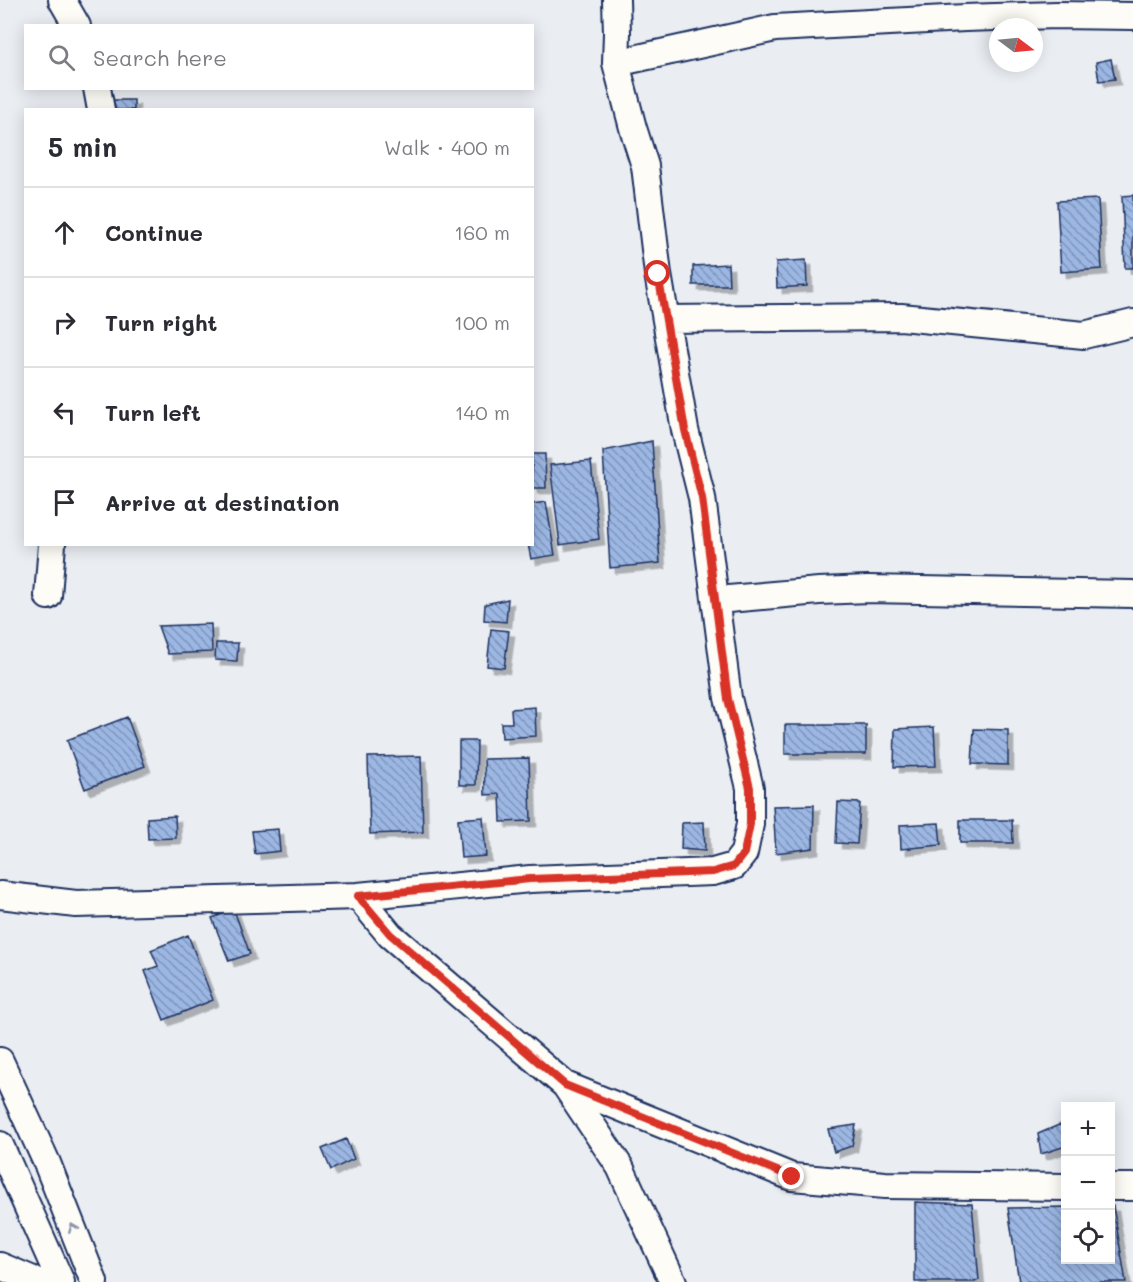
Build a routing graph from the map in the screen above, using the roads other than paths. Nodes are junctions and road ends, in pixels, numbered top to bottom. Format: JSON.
{"nodes":[{"id":1,"x":62,"y":0,"type":"edge"},
{"id":2,"x":616,"y":0,"type":"edge"},
{"id":3,"x":1133,"y":16,"type":"edge"},
{"id":4,"x":76,"y":24,"type":"edge"},
{"id":5,"x":616,"y":63,"type":"junction"},
{"id":6,"x":97,"y":90,"type":"edge"},
{"id":7,"x":101,"y":108,"type":"edge"},
{"id":8,"x":666,"y":319,"type":"junction"},
{"id":9,"x":1133,"y":323,"type":"edge"},
{"id":10,"x":52,"y":546,"type":"edge"},
{"id":11,"x":1133,"y":594,"type":"edge"},
{"id":12,"x":48,"y":596,"type":"dead end"},
{"id":13,"x":717,"y":600,"type":"junction"},
{"id":14,"x":0,"y":895,"type":"edge"},
{"id":15,"x":358,"y":896,"type":"junction"},
{"id":16,"x":0,"y":1061,"type":"edge"},
{"id":17,"x":565,"y":1085,"type":"junction"},
{"id":18,"x":0,"y":1145,"type":"edge"},
{"id":19,"x":1061,"y":1186,"type":"edge"},
{"id":20,"x":1115,"y":1187,"type":"edge"},
{"id":21,"x":1133,"y":1187,"type":"edge"},
{"id":22,"x":0,"y":1266,"type":"edge"},
{"id":23,"x":38,"y":1282,"type":"edge"},
{"id":24,"x":61,"y":1282,"type":"edge"},
{"id":25,"x":94,"y":1282,"type":"edge"},
{"id":26,"x":673,"y":1282,"type":"edge"}],
"edges":[{"from":1,"to":4,"type":"street"},
{"from":2,"to":5,"type":"street"},
{"from":3,"to":5,"type":"street"},
{"from":5,"to":8,"type":"street"},
{"from":6,"to":7,"type":"street"},
{"from":8,"to":9,"type":"street"},
{"from":8,"to":13,"type":"street"},
{"from":10,"to":12,"type":"street"},
{"from":11,"to":13,"type":"street"},
{"from":13,"to":15,"type":"street"},
{"from":14,"to":15,"type":"street"},
{"from":15,"to":17,"type":"street"},
{"from":25,"to":16,"type":"street","one_way":true},
{"from":17,"to":19,"type":"street"},
{"from":17,"to":26,"type":"street"},
{"from":18,"to":24,"type":"street"},
{"from":20,"to":21,"type":"street"},
{"from":22,"to":23,"type":"street"}]}
